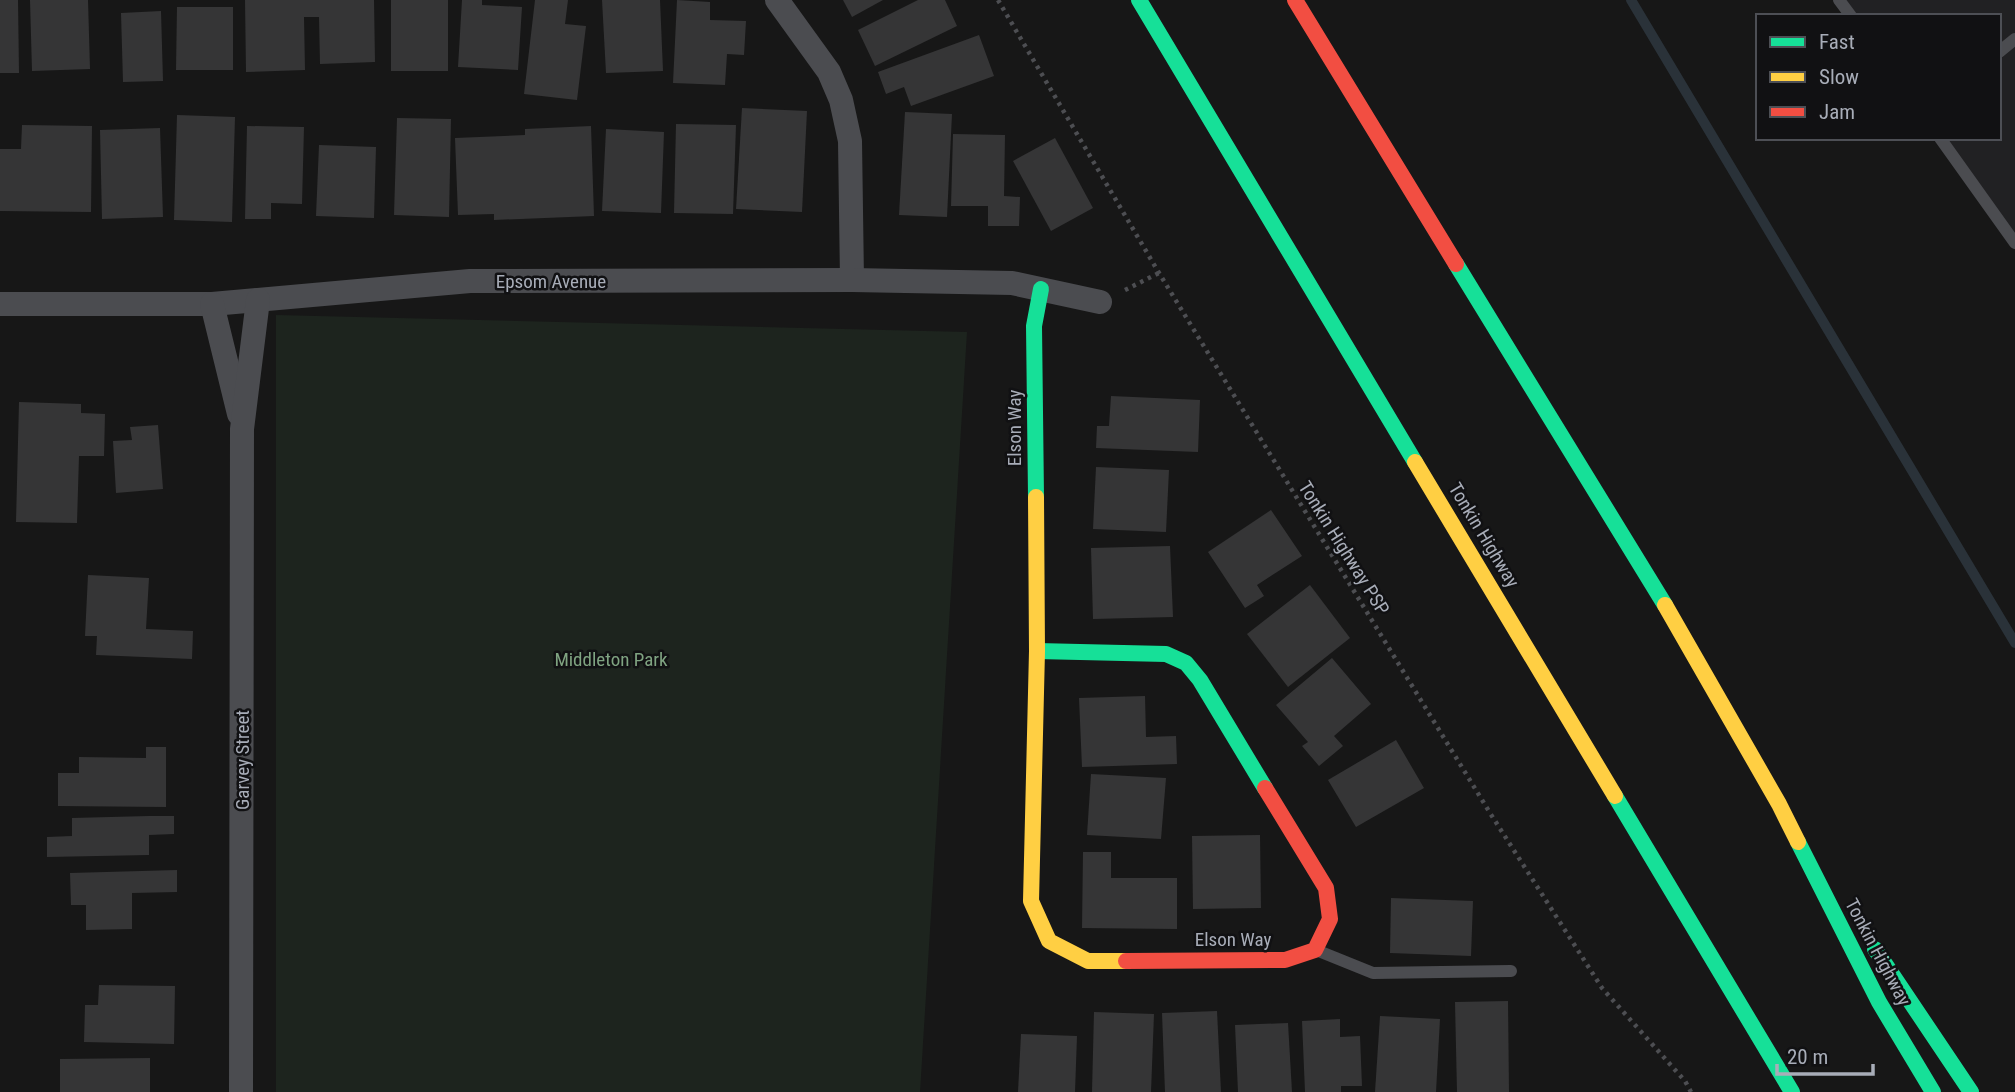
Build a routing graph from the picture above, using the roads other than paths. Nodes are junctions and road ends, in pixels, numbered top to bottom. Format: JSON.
{"nodes":[{"id":1,"x":777,"y":0,"type":"edge"},
{"id":2,"x":1139,"y":0,"type":"edge"},
{"id":3,"x":1295,"y":0,"type":"edge"},
{"id":4,"x":2015,"y":39,"type":"edge"},
{"id":5,"x":2001,"y":50,"type":"edge"},
{"id":6,"x":1941,"y":140,"type":"edge"},
{"id":7,"x":2015,"y":243,"type":"edge"},
{"id":8,"x":852,"y":280,"type":"junction"},
{"id":9,"x":1041,"y":289,"type":"junction"},
{"id":10,"x":258,"y":300,"type":"junction"},
{"id":11,"x":1100,"y":302,"type":"road end"},
{"id":12,"x":0,"y":304,"type":"edge"},
{"id":13,"x":212,"y":304,"type":"junction"},
{"id":14,"x":242,"y":429,"type":"junction"},
{"id":15,"x":1037,"y":651,"type":"junction"},
{"id":16,"x":1779,"y":804,"type":"junction"},
{"id":17,"x":1855,"y":918,"type":"dead end"},
{"id":18,"x":1870,"y":941,"type":"dead end"},
{"id":19,"x":1315,"y":950,"type":"junction"},
{"id":20,"x":1511,"y":971,"type":"dead end"},
{"id":21,"x":241,"y":1092,"type":"edge"},
{"id":22,"x":1792,"y":1092,"type":"edge"},
{"id":23,"x":1933,"y":1092,"type":"edge"},
{"id":24,"x":1971,"y":1092,"type":"edge"}],
"edges":[{"from":1,"to":8,"type":"street"},
{"from":2,"to":22,"type":"main road","name":"Tonkin Highway"},
{"from":3,"to":16,"type":"main road","name":"Tonkin Highway"},
{"from":4,"to":5,"type":"lane"},
{"from":6,"to":7,"type":"lane"},
{"from":8,"to":9,"type":"street","name":"Epsom Avenue"},
{"from":8,"to":10,"type":"street","name":"Epsom Avenue"},
{"from":9,"to":11,"type":"street","name":"Epsom Avenue"},
{"from":9,"to":15,"type":"main road","name":"Elson Way"},
{"from":10,"to":13,"type":"street","name":"Epsom Avenue"},
{"from":10,"to":14,"type":"street","name":"Garvey Street"},
{"from":12,"to":13,"type":"street","name":"Epsom Avenue"},
{"from":13,"to":14,"type":"street","name":"Garvey Street"},
{"from":14,"to":21,"type":"street","name":"Garvey Street"},
{"from":15,"to":19,"type":"main road"},
{"from":15,"to":19,"type":"main road","name":"Elson Way"},
{"from":16,"to":17,"type":"main road"},
{"from":16,"to":23,"type":"main road","name":"Tonkin Highway"},
{"from":18,"to":24,"type":"main road"},
{"from":19,"to":20,"type":"lane"}]}
